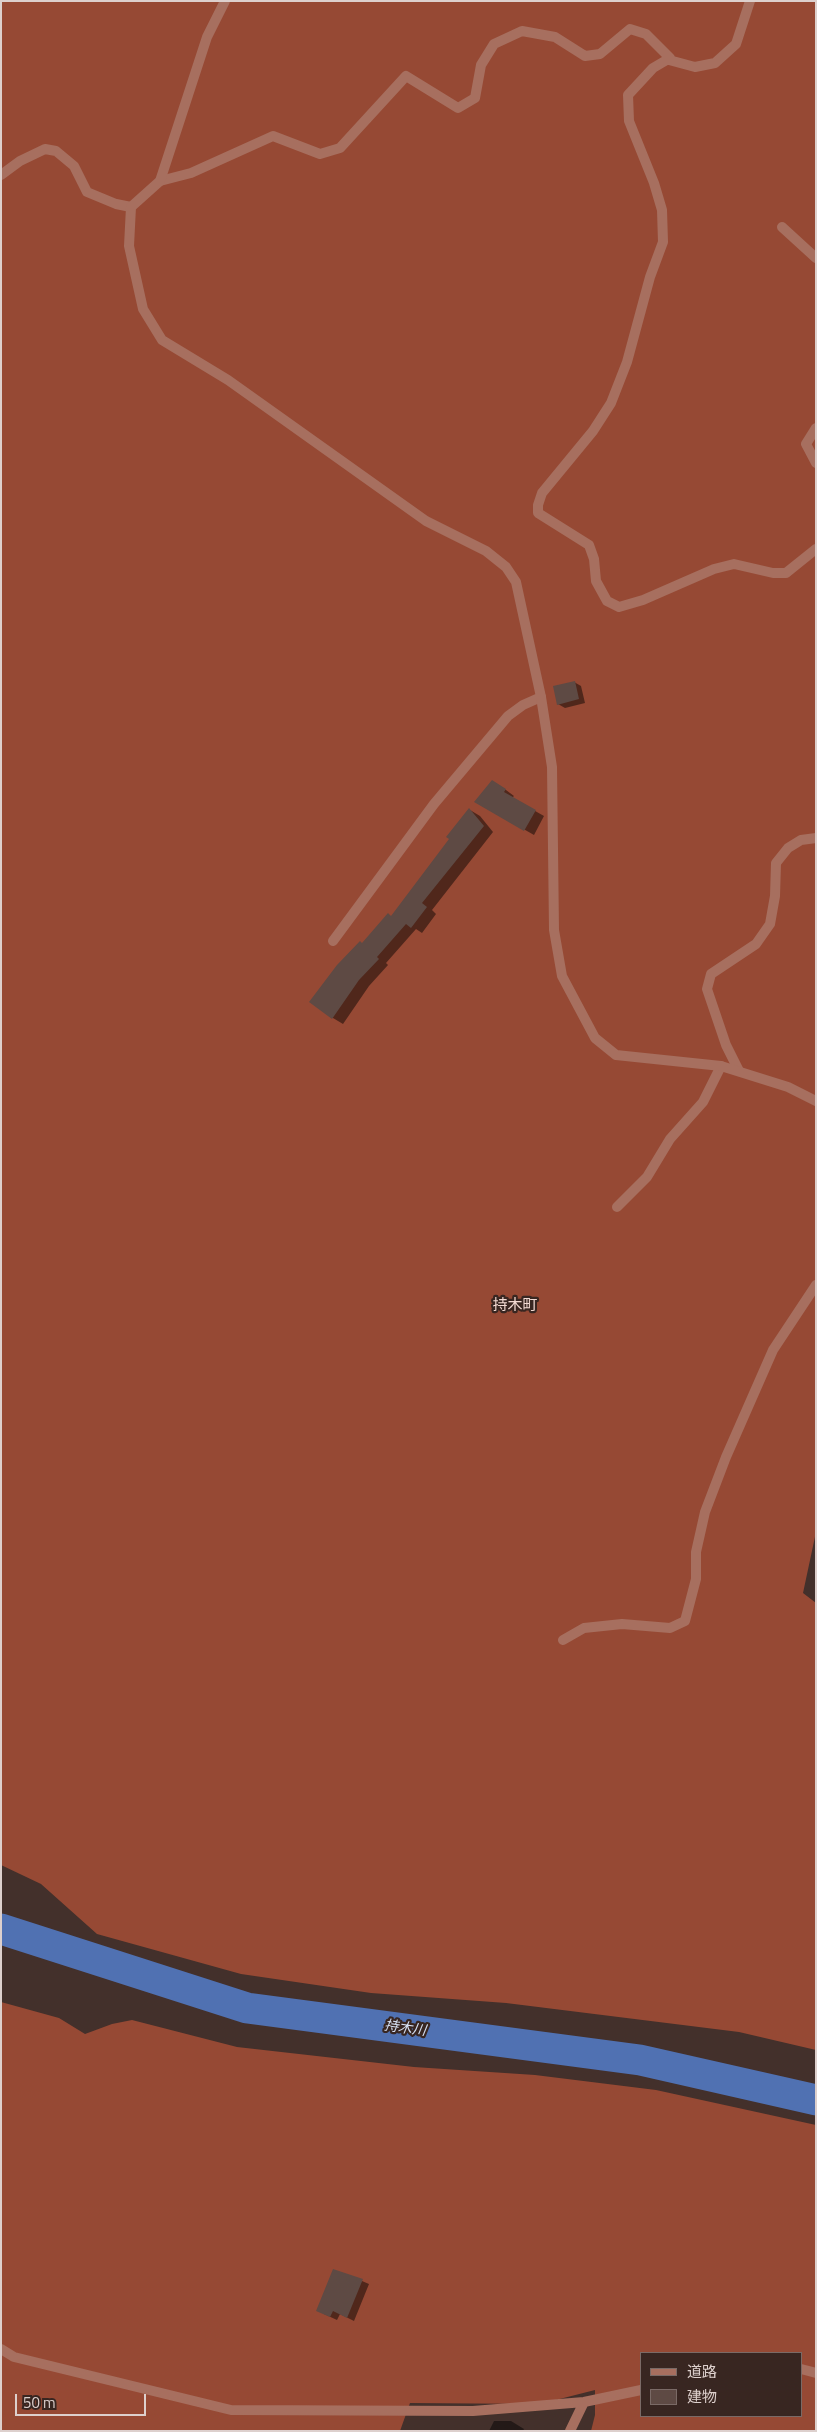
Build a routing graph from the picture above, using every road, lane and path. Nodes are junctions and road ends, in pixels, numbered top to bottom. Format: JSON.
{"nodes":[{"id":1,"x":225,"y":1,"type":"edge"},
{"id":2,"x":750,"y":1,"type":"edge"},
{"id":3,"x":670,"y":58,"type":"junction"},
{"id":4,"x":1,"y":175,"type":"edge"},
{"id":5,"x":160,"y":181,"type":"junction"},
{"id":6,"x":131,"y":207,"type":"junction"},
{"id":7,"x":782,"y":227,"type":"dead end"},
{"id":8,"x":816,"y":258,"type":"edge"},
{"id":9,"x":816,"y":428,"type":"edge"},
{"id":10,"x":816,"y":463,"type":"edge"},
{"id":11,"x":816,"y":549,"type":"edge"},
{"id":12,"x":541,"y":697,"type":"junction"},
{"id":13,"x":816,"y":838,"type":"edge"},
{"id":14,"x":332,"y":941,"type":"dead end"},
{"id":15,"x":722,"y":1066,"type":"junction"},
{"id":16,"x":739,"y":1071,"type":"junction"},
{"id":17,"x":816,"y":1101,"type":"edge"},
{"id":18,"x":617,"y":1207,"type":"dead end"},
{"id":19,"x":816,"y":1285,"type":"edge"},
{"id":20,"x":563,"y":1640,"type":"dead end"},
{"id":21,"x":1,"y":2349,"type":"edge"},
{"id":22,"x":802,"y":2369,"type":"edge"},
{"id":23,"x":816,"y":2373,"type":"edge"},
{"id":24,"x":640,"y":2390,"type":"edge"},
{"id":25,"x":584,"y":2402,"type":"junction"},
{"id":26,"x":570,"y":2431,"type":"edge"}],
"edges":[{"from":1,"to":5,"type":"street"},
{"from":2,"to":3,"type":"street"},
{"from":3,"to":5,"type":"street"},
{"from":3,"to":11,"type":"street"},
{"from":4,"to":6,"type":"street"},
{"from":5,"to":6,"type":"street"},
{"from":6,"to":12,"type":"street"},
{"from":7,"to":8,"type":"street"},
{"from":9,"to":10,"type":"street"},
{"from":12,"to":14,"type":"street"},
{"from":12,"to":15,"type":"street"},
{"from":13,"to":16,"type":"street"},
{"from":15,"to":16,"type":"street"},
{"from":15,"to":18,"type":"street"},
{"from":16,"to":17,"type":"street"},
{"from":19,"to":20,"type":"street"},
{"from":21,"to":25,"type":"street"},
{"from":22,"to":23,"type":"street"},
{"from":24,"to":25,"type":"street"},
{"from":25,"to":26,"type":"street"}]}
